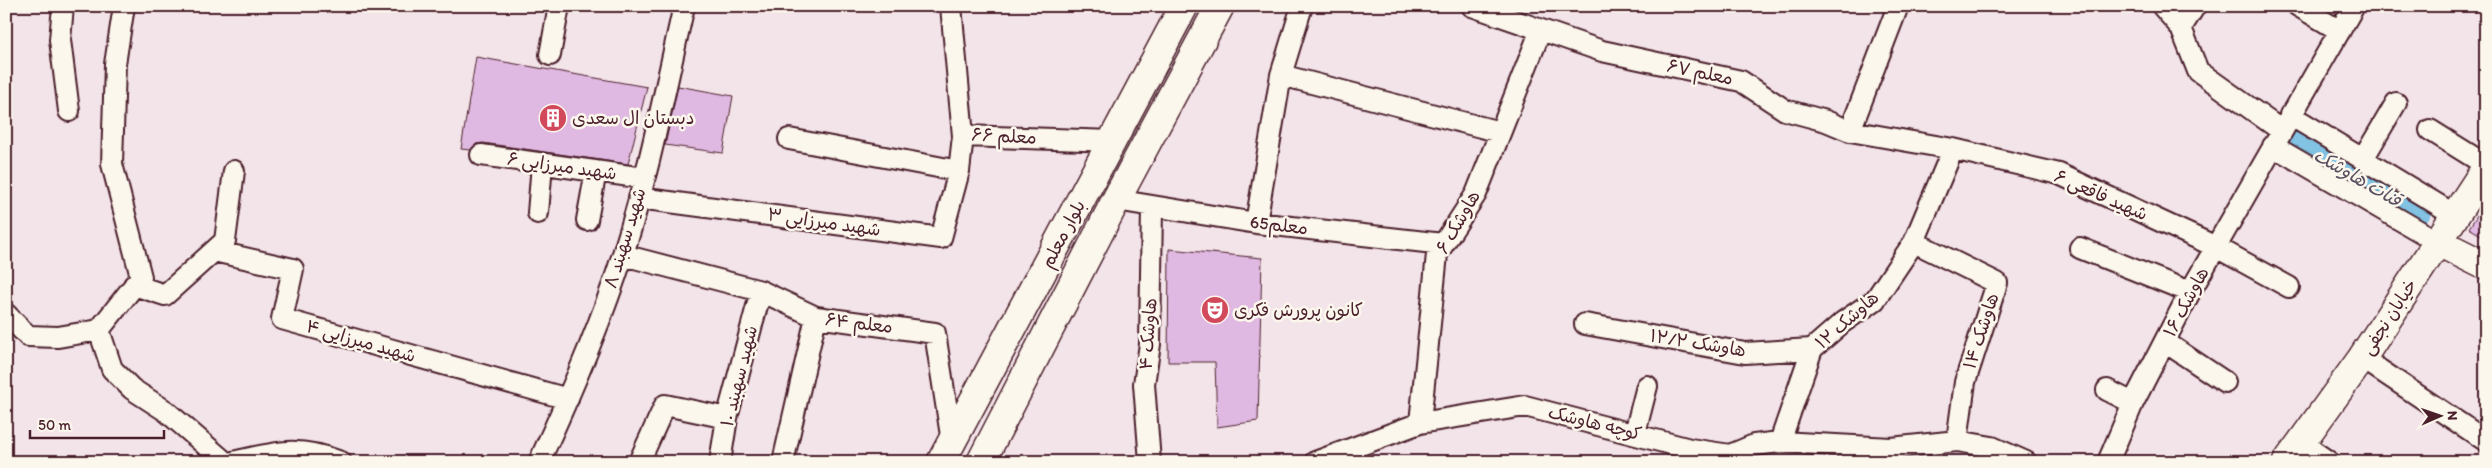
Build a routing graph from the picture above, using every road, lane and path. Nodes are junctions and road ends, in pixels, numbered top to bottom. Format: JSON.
{"nodes":[{"id":1,"x":63,"y":6,"type":"edge"},
{"id":2,"x":124,"y":6,"type":"edge"},
{"id":3,"x":560,"y":6,"type":"edge"},
{"id":4,"x":684,"y":6,"type":"edge"},
{"id":5,"x":951,"y":6,"type":"edge"},
{"id":6,"x":1184,"y":6,"type":"edge"},
{"id":7,"x":1220,"y":6,"type":"edge"},
{"id":8,"x":1302,"y":6,"type":"edge"},
{"id":9,"x":1472,"y":6,"type":"edge"},
{"id":10,"x":1898,"y":6,"type":"edge"},
{"id":11,"x":2162,"y":6,"type":"edge"},
{"id":12,"x":2195,"y":6,"type":"edge"},
{"id":13,"x":2298,"y":6,"type":"edge"},
{"id":14,"x":2354,"y":6,"type":"edge"},
{"id":15,"x":2181,"y":28,"type":"junction"},
{"id":16,"x":2340,"y":31,"type":"junction"},
{"id":17,"x":1540,"y":32,"type":"junction"},
{"id":18,"x":550,"y":55,"type":"dead end"},
{"id":19,"x":1281,"y":75,"type":"junction"},
{"id":20,"x":2396,"y":104,"type":"dead end"},
{"id":21,"x":69,"y":111,"type":"dead end"},
{"id":22,"x":1850,"y":130,"type":"junction"},
{"id":23,"x":2430,"y":130,"type":"dead end"},
{"id":24,"x":2282,"y":131,"type":"junction"},
{"id":25,"x":1500,"y":132,"type":"junction"},
{"id":26,"x":963,"y":136,"type":"junction"},
{"id":27,"x":789,"y":139,"type":"dead end"},
{"id":28,"x":1113,"y":141,"type":"junction"},
{"id":29,"x":1953,"y":149,"type":"junction"},
{"id":30,"x":481,"y":155,"type":"dead end"},
{"id":31,"x":2363,"y":159,"type":"junction"},
{"id":32,"x":542,"y":164,"type":"junction"},
{"id":33,"x":2486,"y":166,"type":"edge"},
{"id":34,"x":596,"y":171,"type":"junction"},
{"id":35,"x":959,"y":171,"type":"junction"},
{"id":36,"x":234,"y":172,"type":"dead end"},
{"id":37,"x":644,"y":178,"type":"junction"},
{"id":38,"x":639,"y":198,"type":"junction"},
{"id":39,"x":1116,"y":200,"type":"junction"},
{"id":40,"x":1152,"y":207,"type":"junction"},
{"id":41,"x":538,"y":213,"type":"dead end"},
{"id":42,"x":2455,"y":215,"type":"junction"},
{"id":43,"x":587,"y":220,"type":"dead end"},
{"id":44,"x":1256,"y":222,"type":"junction"},
{"id":45,"x":1914,"y":242,"type":"junction"},
{"id":46,"x":2438,"y":242,"type":"junction"},
{"id":47,"x":1443,"y":244,"type":"junction"},
{"id":48,"x":2216,"y":247,"type":"junction"},
{"id":49,"x":2080,"y":248,"type":"dead end"},
{"id":50,"x":214,"y":251,"type":"junction"},
{"id":51,"x":623,"y":255,"type":"junction"},
{"id":52,"x":2486,"y":266,"type":"edge"},
{"id":53,"x":134,"y":285,"type":"junction"},
{"id":54,"x":2289,"y":287,"type":"dead end"},
{"id":55,"x":761,"y":291,"type":"junction"},
{"id":56,"x":2190,"y":292,"type":"junction"},
{"id":57,"x":6,"y":314,"type":"edge"},
{"id":58,"x":816,"y":317,"type":"junction"},
{"id":59,"x":1585,"y":324,"type":"dead end"},
{"id":60,"x":99,"y":330,"type":"junction"},
{"id":61,"x":2165,"y":342,"type":"junction"},
{"id":62,"x":1812,"y":349,"type":"junction"},
{"id":63,"x":2362,"y":358,"type":"junction"},
{"id":64,"x":2225,"y":382,"type":"dead end"},
{"id":65,"x":1647,"y":386,"type":"dead end"},
{"id":66,"x":2107,"y":390,"type":"dead end"},
{"id":67,"x":568,"y":399,"type":"junction"},
{"id":68,"x":2133,"y":403,"type":"junction"},
{"id":69,"x":727,"y":418,"type":"junction"},
{"id":70,"x":1420,"y":422,"type":"junction"},
{"id":71,"x":1635,"y":433,"type":"junction"},
{"id":72,"x":1957,"y":441,"type":"junction"},
{"id":73,"x":2486,"y":441,"type":"edge"},
{"id":74,"x":1780,"y":442,"type":"junction"},
{"id":75,"x":947,"y":452,"type":"edge"},
{"id":76,"x":2294,"y":452,"type":"edge"},
{"id":77,"x":1730,"y":459,"type":"edge"},
{"id":78,"x":226,"y":462,"type":"edge"},
{"id":79,"x":233,"y":462,"type":"edge"},
{"id":80,"x":341,"y":462,"type":"edge"},
{"id":81,"x":539,"y":462,"type":"edge"},
{"id":82,"x":639,"y":462,"type":"edge"},
{"id":83,"x":720,"y":462,"type":"edge"},
{"id":84,"x":783,"y":462,"type":"edge"},
{"id":85,"x":981,"y":462,"type":"edge"},
{"id":86,"x":1150,"y":462,"type":"edge"},
{"id":87,"x":1315,"y":462,"type":"edge"},
{"id":88,"x":2026,"y":462,"type":"edge"},
{"id":89,"x":2108,"y":462,"type":"edge"},
{"id":90,"x":2329,"y":462,"type":"edge"}],
"edges":[{"from":1,"to":21,"type":"street"},
{"from":2,"to":53,"type":"street"},
{"from":3,"to":18,"type":"street"},
{"from":4,"to":37,"type":"street","name":"شهید سهبند ۸"},
{"from":5,"to":26,"type":"street","name":"معلم ۶۶"},
{"from":6,"to":28,"type":"main road","name":"بلوار معلم"},
{"from":7,"to":39,"type":"main road","name":"بلوار معلم"},
{"from":8,"to":19,"type":"street"},
{"from":9,"to":17,"type":"street","name":"معلم ۶۷"},
{"from":10,"to":22,"type":"street"},
{"from":11,"to":15,"type":"street"},
{"from":12,"to":15,"type":"street"},
{"from":13,"to":16,"type":"street"},
{"from":14,"to":16,"type":"street","name":"هاوشک ۱۶"},
{"from":15,"to":24,"type":"street"},
{"from":16,"to":24,"type":"street","name":"هاوشک ۱۶"},
{"from":17,"to":22,"type":"street","name":"معلم ۶۷"},
{"from":17,"to":25,"type":"street","name":"هاوشک ۶"},
{"from":19,"to":25,"type":"street"},
{"from":19,"to":44,"type":"street"},
{"from":20,"to":31,"type":"street"},
{"from":22,"to":29,"type":"street","name":"معلم ۶۷"},
{"from":23,"to":33,"type":"street"},
{"from":24,"to":31,"type":"street"},
{"from":24,"to":46,"type":"street"},
{"from":24,"to":48,"type":"street","name":"هاوشک ۱۶"},
{"from":25,"to":47,"type":"street","name":"هاوشک ۶"},
{"from":26,"to":28,"type":"street","name":"معلم ۶۶"},
{"from":26,"to":35,"type":"street"},
{"from":27,"to":35,"type":"street"},
{"from":28,"to":75,"type":"main road","name":"بلوار معلم"},
{"from":29,"to":45,"type":"street","name":"هاوشک ۱۲"},
{"from":29,"to":48,"type":"street","name":"شهید فاقعی ۶"},
{"from":30,"to":32,"type":"street","name":"شهید میرزایی ۶"},
{"from":31,"to":42,"type":"street"},
{"from":32,"to":34,"type":"street","name":"شهید میرزایی ۶"},
{"from":32,"to":41,"type":"street"},
{"from":33,"to":42,"type":"main road","name":"خیابان نجفی"},
{"from":34,"to":37,"type":"street","name":"شهید میرزایی ۶"},
{"from":34,"to":43,"type":"street"},
{"from":35,"to":38,"type":"street","name":"شهید میرزایی ۳"},
{"from":36,"to":50,"type":"street"},
{"from":37,"to":38,"type":"street","name":"شهید سهبند ۸"},
{"from":38,"to":51,"type":"street","name":"شهید سهبند ۸"},
{"from":39,"to":40,"type":"street","name":"معلم65"},
{"from":39,"to":85,"type":"main road","name":"بلوار معلم"},
{"from":40,"to":44,"type":"street","name":"معلم65"},
{"from":40,"to":86,"type":"street","name":"هاوشک ۴"},
{"from":42,"to":46,"type":"main road","name":"خیابان نجفی"},
{"from":44,"to":47,"type":"street","name":"معلم65"},
{"from":45,"to":62,"type":"street","name":"هاوشک ۱۲"},
{"from":45,"to":72,"type":"street","name":"هاوشک ۱۴"},
{"from":46,"to":52,"type":"main road"},
{"from":46,"to":63,"type":"main road","name":"خیابان نجفی"},
{"from":47,"to":70,"type":"street","name":"هاوشک ۶"},
{"from":48,"to":54,"type":"street","name":"شهید فاقعی ۶"},
{"from":48,"to":56,"type":"street","name":"هاوشک ۱۶"},
{"from":49,"to":56,"type":"street"},
{"from":50,"to":53,"type":"street"},
{"from":50,"to":67,"type":"street","name":"شهید میرزایی ۴"},
{"from":51,"to":55,"type":"street","name":"معلم ۶۴"},
{"from":51,"to":67,"type":"street","name":"شهید سهبند ۸"},
{"from":53,"to":60,"type":"street"},
{"from":55,"to":58,"type":"street","name":"معلم ۶۴"},
{"from":55,"to":69,"type":"street","name":"شهید سهبند ۱۰"},
{"from":56,"to":61,"type":"street","name":"هاوشک ۱۶"},
{"from":57,"to":60,"type":"street"},
{"from":58,"to":75,"type":"street","name":"معلم ۶۴"},
{"from":58,"to":84,"type":"street"},
{"from":59,"to":62,"type":"street","name":"هاوشک ۱۲/۲"},
{"from":60,"to":78,"type":"street"},
{"from":61,"to":64,"type":"street"},
{"from":61,"to":68,"type":"street","name":"هاوشک ۱۶"},
{"from":62,"to":74,"type":"street","name":"هاوشک ۱۲"},
{"from":63,"to":73,"type":"street"},
{"from":63,"to":76,"type":"main road","name":"خیابان نجفی"},
{"from":65,"to":71,"type":"street"},
{"from":66,"to":68,"type":"street"},
{"from":67,"to":81,"type":"street","name":"شهید سهبند ۸"},
{"from":68,"to":89,"type":"street","name":"هاوشک ۱۶"},
{"from":69,"to":82,"type":"street"},
{"from":69,"to":83,"type":"street","name":"شهید سهبند ۱۰"},
{"from":70,"to":71,"type":"street","name":"کوچه هاوشک"},
{"from":70,"to":87,"type":"street","name":"کوچه هاوشک"},
{"from":71,"to":77,"type":"street","name":"کوچه هاوشک"},
{"from":72,"to":74,"type":"street","name":"کوچه هاوشک"},
{"from":72,"to":88,"type":"street","name":"کوچه هاوشک"},
{"from":74,"to":77,"type":"street","name":"کوچه هاوشک"},
{"from":76,"to":90,"type":"street"},
{"from":79,"to":80,"type":"street"}]}
